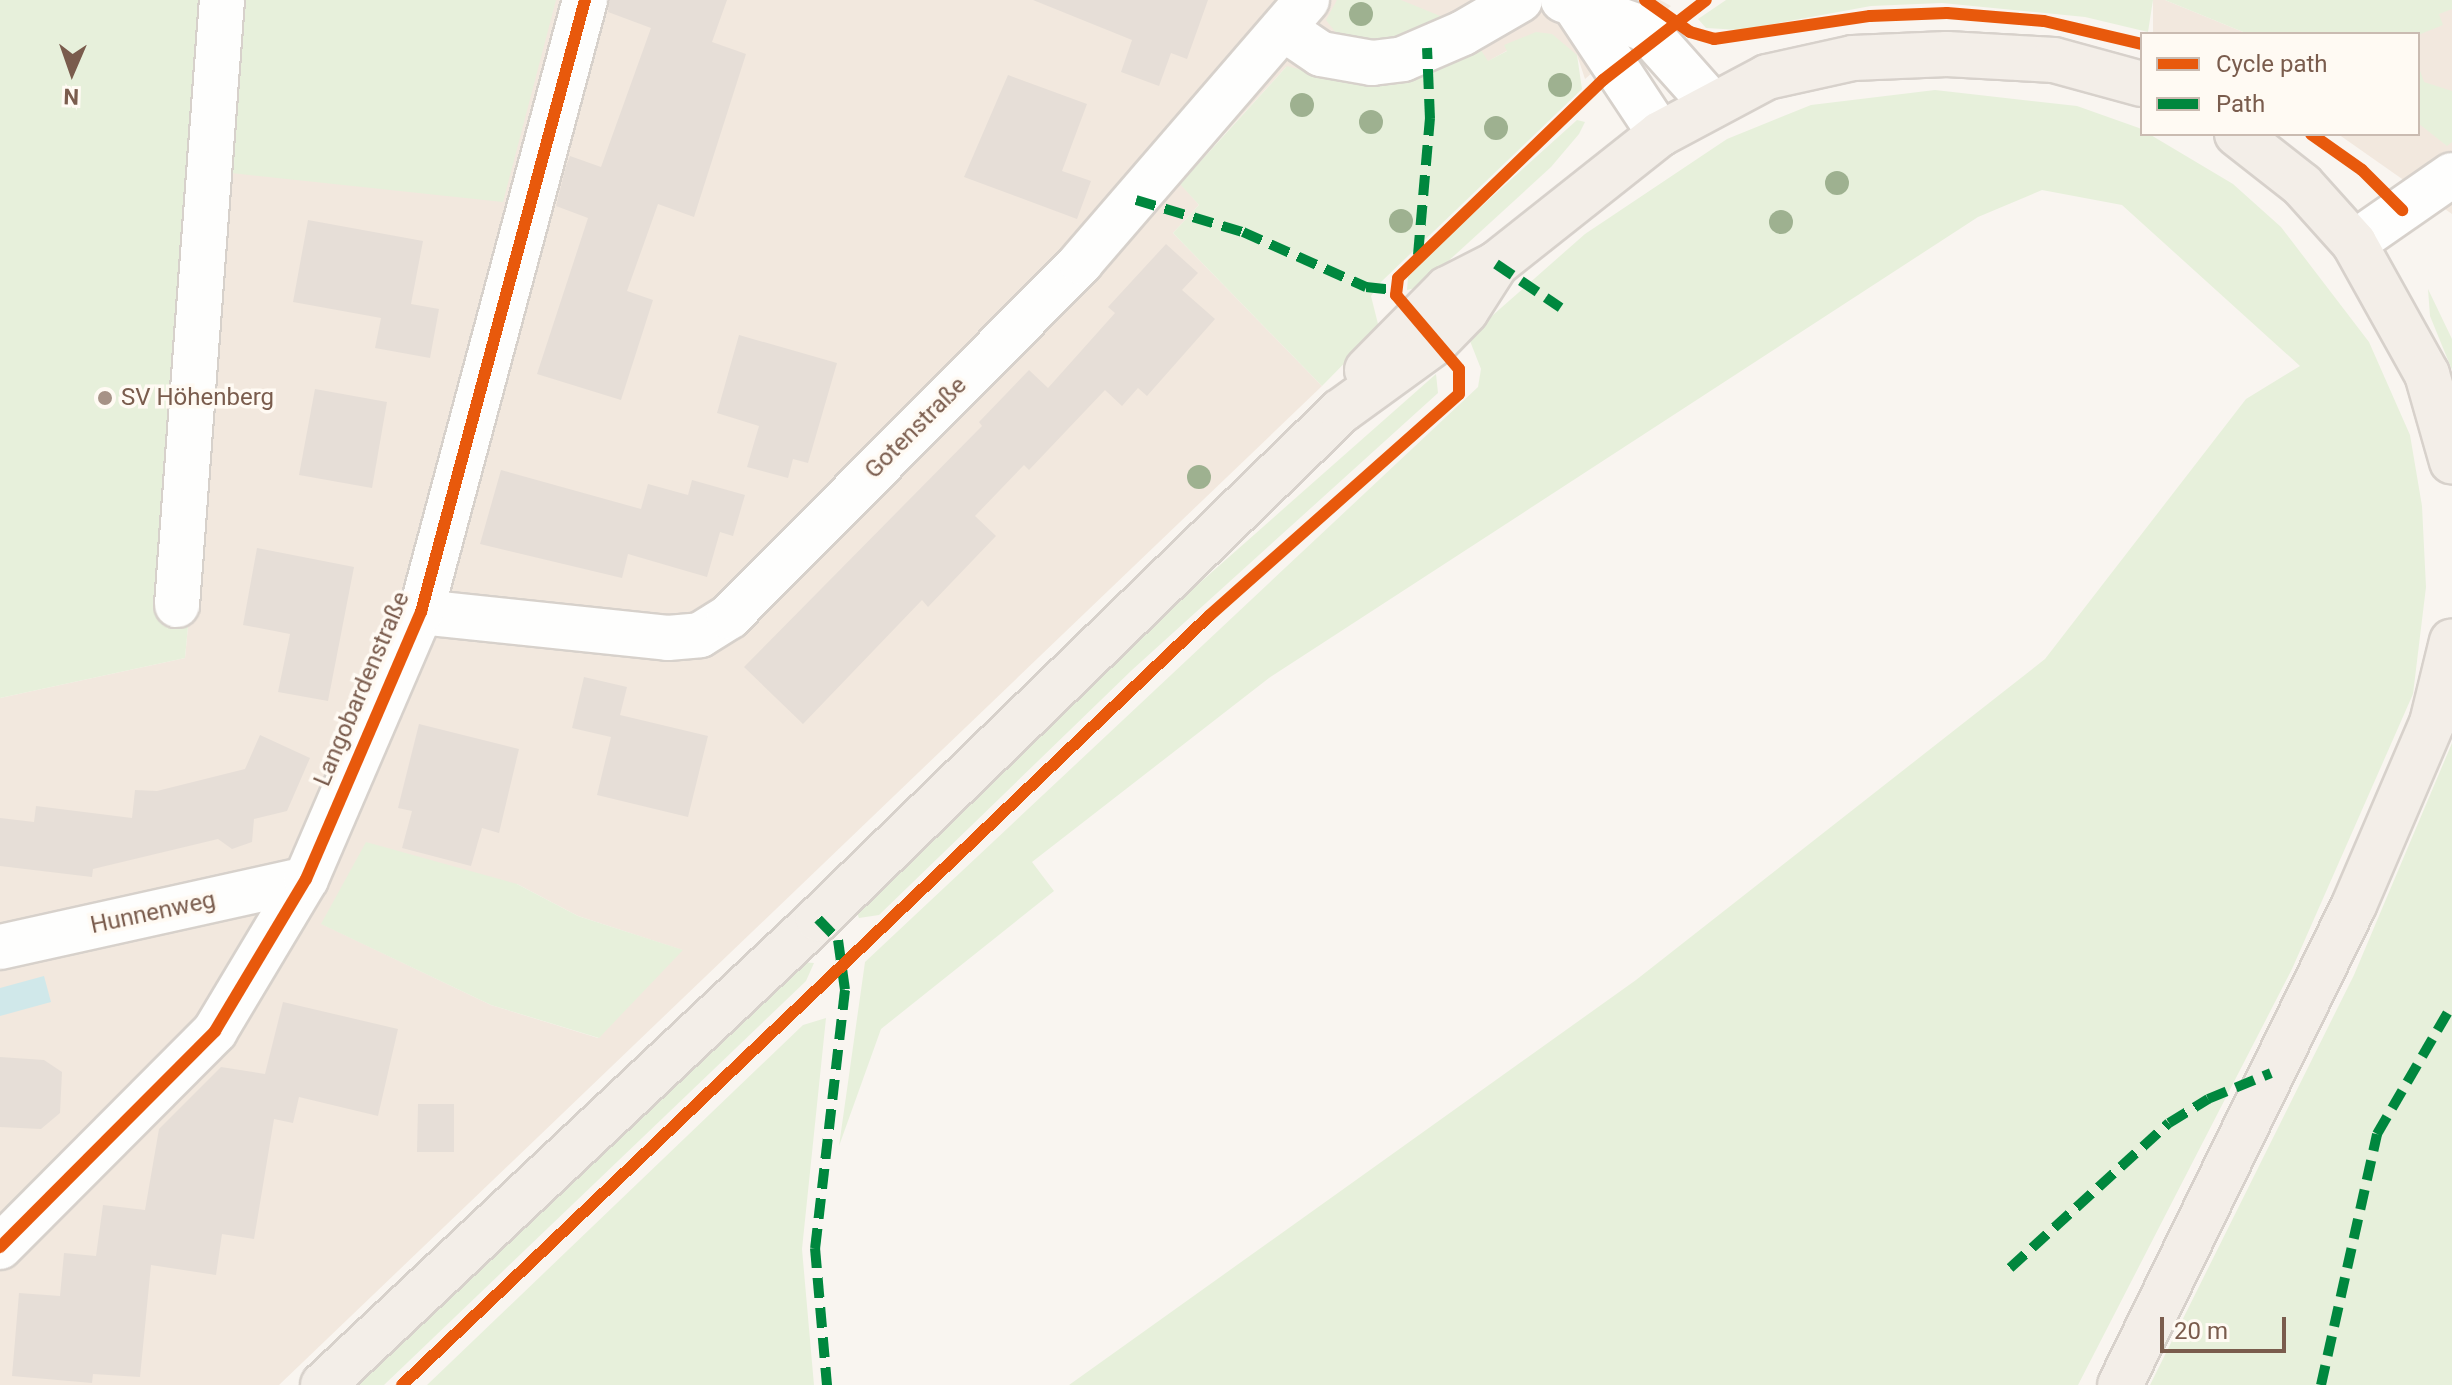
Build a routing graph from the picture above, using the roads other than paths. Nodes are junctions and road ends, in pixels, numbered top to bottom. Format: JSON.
{"nodes":[{"id":1,"x":222,"y":0,"type":"edge"},
{"id":2,"x":585,"y":0,"type":"edge"},
{"id":3,"x":1520,"y":0,"type":"edge"},
{"id":4,"x":1568,"y":2,"type":"edge"},
{"id":5,"x":1297,"y":15,"type":"edge"},
{"id":6,"x":2140,"y":83,"type":"edge"},
{"id":7,"x":1710,"y":102,"type":"junction"},
{"id":8,"x":1660,"y":134,"type":"junction"},
{"id":9,"x":2240,"y":136,"type":"edge"},
{"id":10,"x":2452,"y":175,"type":"edge"},
{"id":11,"x":2354,"y":243,"type":"junction"},
{"id":12,"x":2452,"y":462,"type":"edge"},
{"id":13,"x":177,"y":605,"type":"dead end"},
{"id":14,"x":421,"y":612,"type":"junction"},
{"id":15,"x":2452,"y":641,"type":"edge"},
{"id":16,"x":306,"y":879,"type":"junction"},
{"id":17,"x":0,"y":947,"type":"edge"},
{"id":18,"x":0,"y":1247,"type":"edge"},
{"id":19,"x":323,"y":1385,"type":"edge"},
{"id":20,"x":2120,"y":1385,"type":"edge"}],
"edges":[{"from":1,"to":13,"type":"street"},
{"from":2,"to":14,"type":"street","name":"Langobardenstraße"},
{"from":3,"to":5,"type":"street"},
{"from":4,"to":7,"type":"street"},
{"from":4,"to":8,"type":"street"},
{"from":5,"to":14,"type":"street","name":"Gotenstraße"},
{"from":6,"to":7,"type":"main road"},
{"from":7,"to":8,"type":"main road"},
{"from":8,"to":19,"type":"main road"},
{"from":9,"to":11,"type":"main road"},
{"from":10,"to":11,"type":"street"},
{"from":11,"to":12,"type":"main road"},
{"from":14,"to":16,"type":"street","name":"Langobardenstraße"},
{"from":15,"to":20,"type":"main road"},
{"from":16,"to":17,"type":"street","name":"Hunnenweg"},
{"from":16,"to":18,"type":"street","name":"Langobardenstraße"}]}
